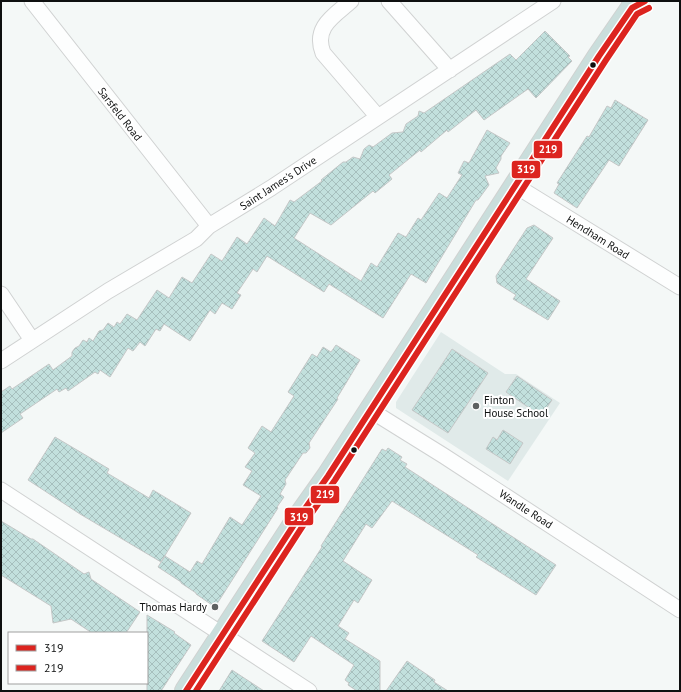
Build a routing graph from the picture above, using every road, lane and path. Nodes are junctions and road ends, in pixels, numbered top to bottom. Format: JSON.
{"nodes":[{"id":1,"x":32,"y":1,"type":"edge"},
{"id":2,"x":351,"y":1,"type":"edge"},
{"id":3,"x":389,"y":1,"type":"edge"},
{"id":4,"x":553,"y":1,"type":"edge"},
{"id":5,"x":637,"y":3,"type":"edge"},
{"id":6,"x":450,"y":70,"type":"junction"},
{"id":7,"x":378,"y":117,"type":"junction"},
{"id":8,"x":516,"y":186,"type":"junction"},
{"id":9,"x":209,"y":226,"type":"junction"},
{"id":10,"x":680,"y":287,"type":"edge"},
{"id":11,"x":1,"y":294,"type":"edge"},
{"id":12,"x":32,"y":340,"type":"junction"},
{"id":13,"x":1,"y":361,"type":"edge"},
{"id":14,"x":370,"y":410,"type":"junction"},
{"id":15,"x":1,"y":490,"type":"edge"},
{"id":16,"x":680,"y":610,"type":"edge"},
{"id":17,"x":223,"y":635,"type":"junction"},
{"id":18,"x":186,"y":691,"type":"edge"},
{"id":19,"x":310,"y":691,"type":"edge"}],
"edges":[{"from":1,"to":9,"type":"street","name":"Sarsfeld Road"},
{"from":2,"to":7,"type":"street"},
{"from":3,"to":6,"type":"street"},
{"from":4,"to":6,"type":"street","name":"Saint James's Drive"},
{"from":5,"to":8,"type":"highway"},
{"from":6,"to":7,"type":"street","name":"Saint James's Drive"},
{"from":7,"to":9,"type":"street","name":"Saint James's Drive"},
{"from":8,"to":10,"type":"street","name":"Hendham Road"},
{"from":8,"to":14,"type":"highway"},
{"from":9,"to":12,"type":"street","name":"Saint James's Drive"},
{"from":11,"to":12,"type":"street"},
{"from":12,"to":13,"type":"street","name":"Saint James's Drive"},
{"from":14,"to":16,"type":"street","name":"Wandle Road"},
{"from":14,"to":17,"type":"highway"},
{"from":15,"to":17,"type":"street"},
{"from":17,"to":18,"type":"highway"},
{"from":17,"to":19,"type":"street"}]}
